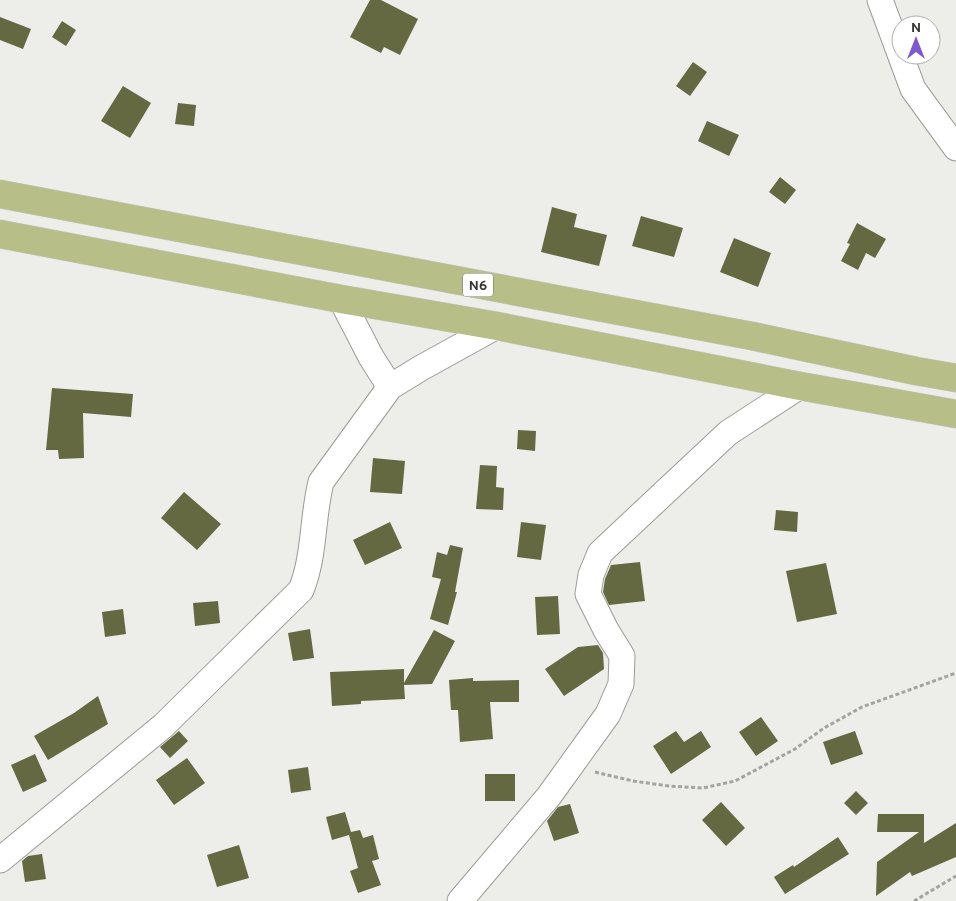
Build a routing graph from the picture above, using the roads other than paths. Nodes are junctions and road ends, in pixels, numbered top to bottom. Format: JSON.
{"nodes":[{"id":1,"x":880,"y":0,"type":"edge"},
{"id":2,"x":956,"y":148,"type":"edge"},
{"id":3,"x":0,"y":194,"type":"edge"},
{"id":4,"x":0,"y":234,"type":"edge"},
{"id":5,"x":341,"y":299,"type":"junction"},
{"id":6,"x":497,"y":326,"type":"junction"},
{"id":7,"x":956,"y":378,"type":"edge"},
{"id":8,"x":800,"y":386,"type":"junction"},
{"id":9,"x":390,"y":387,"type":"junction"},
{"id":10,"x":956,"y":414,"type":"edge"},
{"id":11,"x":0,"y":860,"type":"edge"},
{"id":12,"x":460,"y":901,"type":"edge"}],
"edges":[{"from":1,"to":2,"type":"street"},
{"from":3,"to":7,"type":"highway","number":"N6"},
{"from":4,"to":5,"type":"highway"},
{"from":5,"to":6,"type":"highway"},
{"from":5,"to":9,"type":"street"},
{"from":6,"to":8,"type":"highway"},
{"from":6,"to":9,"type":"street"},
{"from":8,"to":10,"type":"highway"},
{"from":8,"to":12,"type":"street"},
{"from":9,"to":11,"type":"street"}]}
